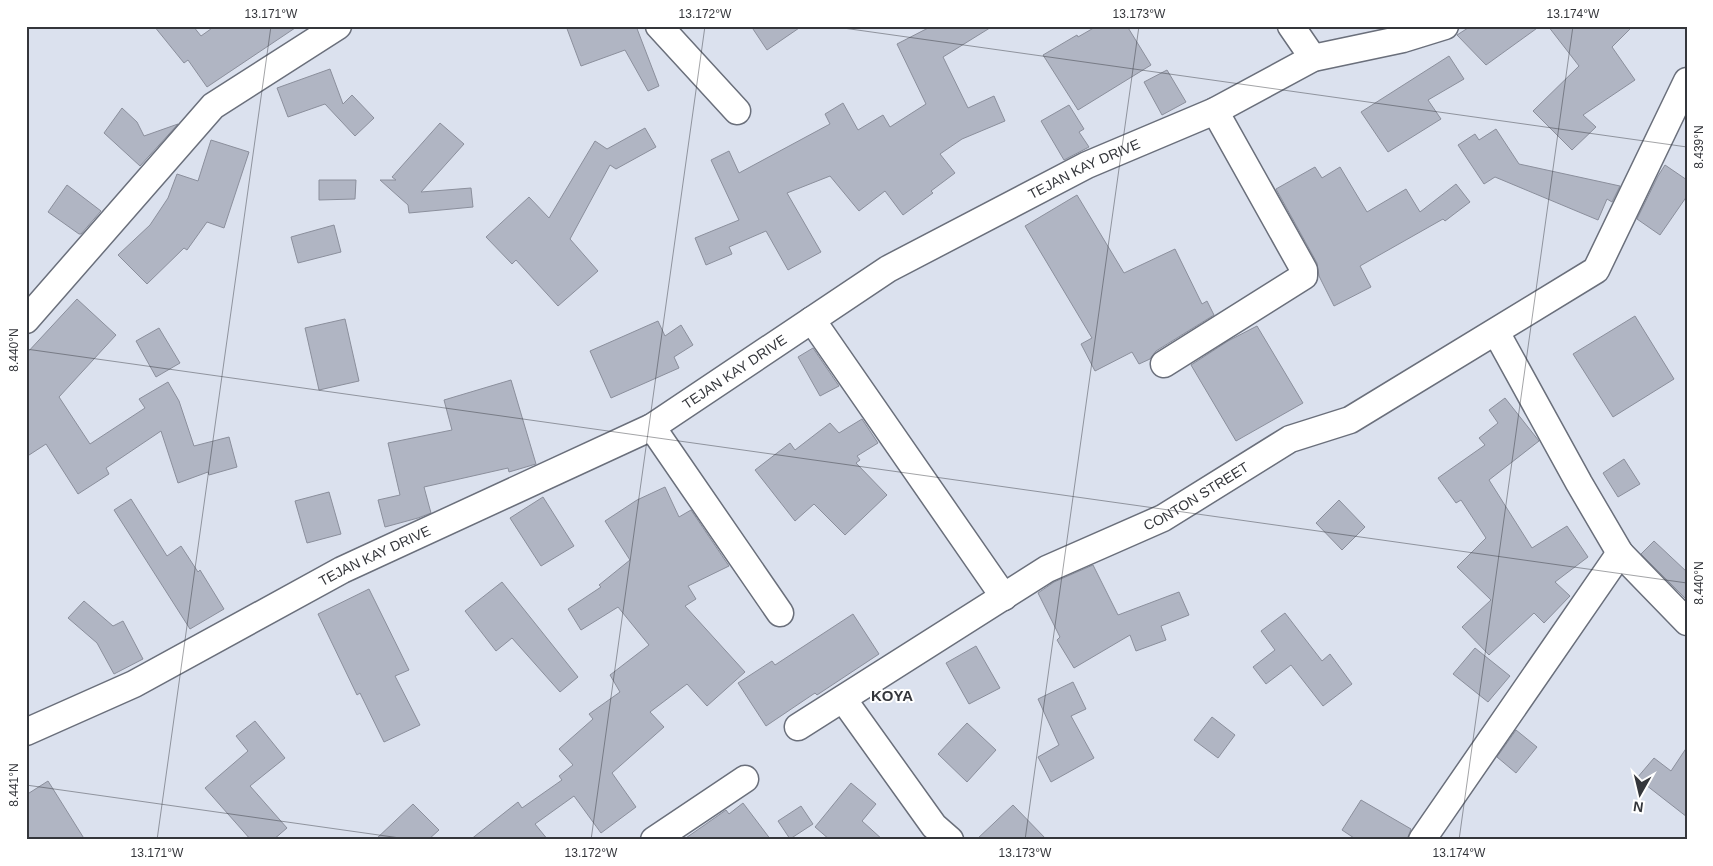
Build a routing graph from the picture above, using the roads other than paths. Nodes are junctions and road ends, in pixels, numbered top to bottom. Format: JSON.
{"nodes":[{"id":1,"x":338,"y":26,"type":"edge"},
{"id":2,"x":659,"y":26,"type":"edge"},
{"id":3,"x":1291,"y":26,"type":"edge"},
{"id":4,"x":1445,"y":26,"type":"edge"},
{"id":5,"x":1313,"y":58,"type":"junction"},
{"id":6,"x":1687,"y":81,"type":"edge"},
{"id":7,"x":737,"y":111,"type":"dead end"},
{"id":8,"x":1215,"y":111,"type":"junction"},
{"id":9,"x":26,"y":320,"type":"edge"},
{"id":10,"x":812,"y":320,"type":"junction"},
{"id":11,"x":1496,"y":332,"type":"junction"},
{"id":12,"x":1164,"y":364,"type":"dead end"},
{"id":13,"x":652,"y":427,"type":"junction"},
{"id":14,"x":1620,"y":553,"type":"junction"},
{"id":15,"x":1004,"y":597,"type":"junction"},
{"id":16,"x":780,"y":613,"type":"dead end"},
{"id":17,"x":1687,"y":622,"type":"edge"},
{"id":18,"x":842,"y":699,"type":"junction"},
{"id":19,"x":798,"y":727,"type":"dead end"},
{"id":20,"x":26,"y":732,"type":"edge"},
{"id":21,"x":745,"y":779,"type":"dead end"},
{"id":22,"x":654,"y":840,"type":"edge"},
{"id":23,"x":950,"y":840,"type":"edge"},
{"id":24,"x":1422,"y":840,"type":"edge"}],
"edges":[{"from":1,"to":9,"type":"street"},
{"from":2,"to":7,"type":"street"},
{"from":3,"to":5,"type":"street"},
{"from":4,"to":5,"type":"street","name":"TEJAN KAY DRIVE"},
{"from":5,"to":8,"type":"street","name":"TEJAN KAY DRIVE"},
{"from":6,"to":11,"type":"street","name":"CONTON STREET"},
{"from":8,"to":10,"type":"street","name":"TEJAN KAY DRIVE"},
{"from":8,"to":12,"type":"street"},
{"from":10,"to":13,"type":"street","name":"TEJAN KAY DRIVE"},
{"from":10,"to":15,"type":"street"},
{"from":11,"to":14,"type":"street"},
{"from":11,"to":15,"type":"street","name":"CONTON STREET"},
{"from":13,"to":16,"type":"street"},
{"from":13,"to":20,"type":"street","name":"TEJAN KAY DRIVE"},
{"from":14,"to":17,"type":"street"},
{"from":14,"to":24,"type":"street"},
{"from":15,"to":18,"type":"street","name":"CONTON STREET"},
{"from":18,"to":19,"type":"street","name":"CONTON STREET"},
{"from":18,"to":23,"type":"street"},
{"from":21,"to":22,"type":"street"}]}
